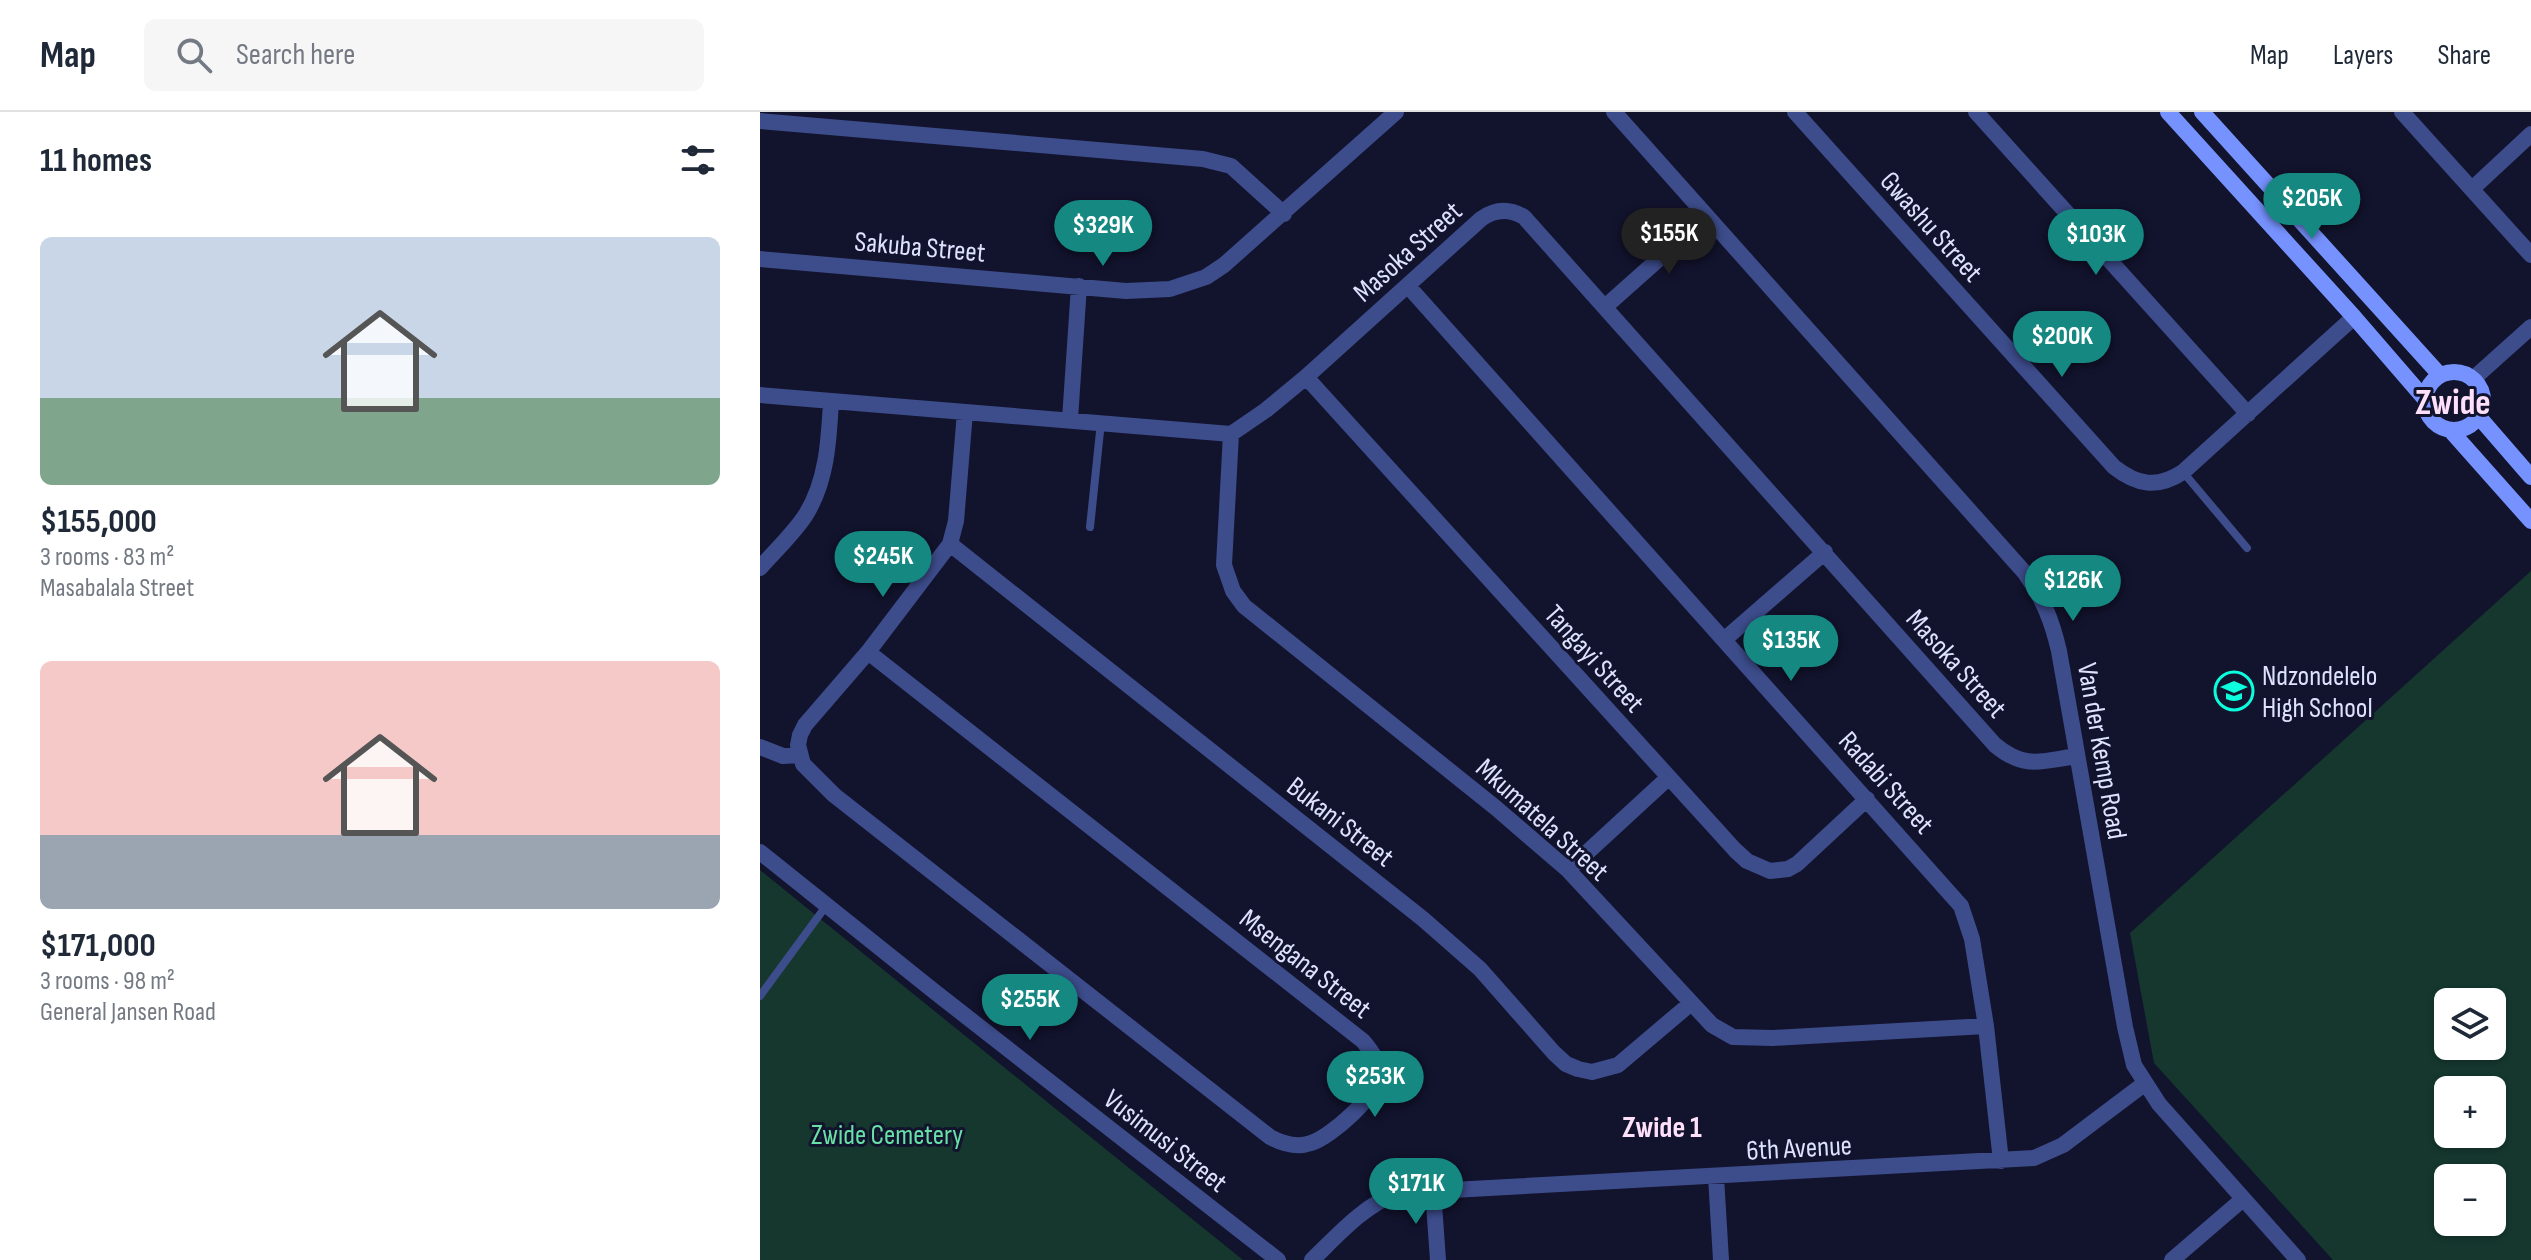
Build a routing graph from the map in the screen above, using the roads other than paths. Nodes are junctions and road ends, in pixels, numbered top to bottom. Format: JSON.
{"nodes":[{"id":1,"x":1396,"y":112,"type":"edge"},
{"id":2,"x":1614,"y":112,"type":"edge"},
{"id":3,"x":1795,"y":112,"type":"edge"},
{"id":4,"x":1976,"y":112,"type":"edge"},
{"id":5,"x":2168,"y":112,"type":"edge"},
{"id":6,"x":2202,"y":112,"type":"edge"},
{"id":7,"x":2402,"y":112,"type":"edge"},
{"id":8,"x":1378,"y":118,"type":"edge"},
{"id":9,"x":760,"y":121,"type":"edge"},
{"id":10,"x":2531,"y":134,"type":"edge"},
{"id":11,"x":2472,"y":189,"type":"junction"},
{"id":12,"x":1284,"y":214,"type":"junction"},
{"id":13,"x":1707,"y":216,"type":"junction"},
{"id":14,"x":2531,"y":255,"type":"edge"},
{"id":15,"x":760,"y":259,"type":"edge"},
{"id":16,"x":1079,"y":286,"type":"junction"},
{"id":17,"x":1408,"y":286,"type":"junction"},
{"id":18,"x":1606,"y":306,"type":"junction"},
{"id":19,"x":2354,"y":317,"type":"junction"},
{"id":20,"x":2531,"y":327,"type":"edge"},
{"id":21,"x":2440,"y":375,"type":"junction"},
{"id":22,"x":1306,"y":377,"type":"junction"},
{"id":23,"x":2473,"y":379,"type":"junction"},
{"id":24,"x":760,"y":395,"type":"edge"},
{"id":25,"x":2424,"y":398,"type":"junction"},
{"id":26,"x":831,"y":401,"type":"junction"},
{"id":27,"x":965,"y":412,"type":"junction"},
{"id":28,"x":2248,"y":414,"type":"junction"},
{"id":29,"x":2479,"y":417,"type":"junction"},
{"id":30,"x":1070,"y":419,"type":"junction"},
{"id":31,"x":1101,"y":422,"type":"junction"},
{"id":32,"x":2451,"y":431,"type":"junction"},
{"id":33,"x":1231,"y":434,"type":"junction"},
{"id":34,"x":2183,"y":472,"type":"junction"},
{"id":35,"x":2531,"y":477,"type":"edge"},
{"id":36,"x":2531,"y":521,"type":"edge"},
{"id":37,"x":1090,"y":527,"type":"dead end"},
{"id":38,"x":950,"y":544,"type":"junction"},
{"id":39,"x":2247,"y":548,"type":"dead end"},
{"id":40,"x":1825,"y":552,"type":"junction"},
{"id":41,"x":760,"y":568,"type":"edge"},
{"id":42,"x":1725,"y":639,"type":"junction"},
{"id":43,"x":868,"y":652,"type":"junction"},
{"id":44,"x":760,"y":747,"type":"edge"},
{"id":45,"x":2077,"y":756,"type":"junction"},
{"id":46,"x":801,"y":759,"type":"junction"},
{"id":47,"x":1668,"y":778,"type":"junction"},
{"id":48,"x":1867,"y":799,"type":"junction"},
{"id":49,"x":760,"y":852,"type":"edge"},
{"id":50,"x":1568,"y":870,"type":"junction"},
{"id":51,"x":826,"y":906,"type":"junction"},
{"id":52,"x":760,"y":996,"type":"edge"},
{"id":53,"x":1690,"y":1004,"type":"junction"},
{"id":54,"x":1986,"y":1026,"type":"junction"},
{"id":55,"x":2144,"y":1084,"type":"junction"},
{"id":56,"x":2001,"y":1161,"type":"junction"},
{"id":57,"x":1716,"y":1177,"type":"junction"},
{"id":58,"x":1433,"y":1190,"type":"junction"},
{"id":59,"x":2243,"y":1199,"type":"junction"},
{"id":60,"x":1278,"y":1260,"type":"edge"},
{"id":61,"x":1312,"y":1260,"type":"edge"},
{"id":62,"x":1438,"y":1260,"type":"edge"},
{"id":63,"x":1721,"y":1260,"type":"edge"},
{"id":64,"x":2172,"y":1260,"type":"edge"},
{"id":65,"x":2298,"y":1260,"type":"edge"}],
"edges":[{"from":1,"to":8,"type":"street","name":"Sakuba Street"},
{"from":2,"to":13,"type":"street","name":"Van der Kemp Road"},
{"from":3,"to":34,"type":"street","name":"Gwashu Street"},
{"from":4,"to":28,"type":"street"},
{"from":5,"to":19,"type":"main road"},
{"from":6,"to":21,"type":"main road"},
{"from":7,"to":11,"type":"street"},
{"from":8,"to":12,"type":"street","name":"Sakuba Street"},
{"from":9,"to":12,"type":"street"},
{"from":10,"to":11,"type":"street"},
{"from":11,"to":14,"type":"street"},
{"from":12,"to":16,"type":"street","name":"Sakuba Street"},
{"from":13,"to":18,"type":"street"},
{"from":13,"to":45,"type":"street","name":"Van der Kemp Road"},
{"from":15,"to":16,"type":"street","name":"Sakuba Street"},
{"from":16,"to":30,"type":"street"},
{"from":17,"to":18,"type":"street","name":"Masoka Street"},
{"from":17,"to":22,"type":"street","name":"Masoka Street"},
{"from":17,"to":42,"type":"street","name":"Radabi Street"},
{"from":18,"to":40,"type":"street","name":"Masoka Street"},
{"from":19,"to":25,"type":"main road"},
{"from":19,"to":28,"type":"street","name":"Gwashu Street"},
{"from":20,"to":23,"type":"street"},
{"from":21,"to":23,"type":"main road"},
{"from":21,"to":25,"type":"main road"},
{"from":22,"to":33,"type":"street","name":"Masoka Street"},
{"from":22,"to":47,"type":"street","name":"Tangayi Street"},
{"from":23,"to":29,"type":"main road"},
{"from":24,"to":26,"type":"street"},
{"from":25,"to":32,"type":"main road"},
{"from":26,"to":27,"type":"street"},
{"from":26,"to":41,"type":"street"},
{"from":27,"to":30,"type":"street"},
{"from":27,"to":38,"type":"street"},
{"from":28,"to":34,"type":"street","name":"Gwashu Street"},
{"from":29,"to":32,"type":"main road"},
{"from":29,"to":35,"type":"main road"},
{"from":30,"to":31,"type":"street"},
{"from":31,"to":33,"type":"street"},
{"from":31,"to":37,"type":"lane"},
{"from":32,"to":36,"type":"main road"},
{"from":33,"to":50,"type":"street","name":"Mkumatela Street"},
{"from":34,"to":39,"type":"lane"},
{"from":38,"to":43,"type":"street"},
{"from":38,"to":53,"type":"street","name":"Bukani Street"},
{"from":40,"to":42,"type":"street"},
{"from":40,"to":45,"type":"street","name":"Masoka Street"},
{"from":42,"to":48,"type":"street","name":"Radabi Street"},
{"from":43,"to":46,"type":"street"},
{"from":43,"to":46,"type":"street","name":"Msengana Street"},
{"from":44,"to":46,"type":"street"},
{"from":45,"to":55,"type":"street","name":"Van der Kemp Road"},
{"from":47,"to":48,"type":"street","name":"Tangayi Street"},
{"from":47,"to":50,"type":"street"},
{"from":48,"to":54,"type":"street","name":"Radabi Street"},
{"from":49,"to":51,"type":"street","name":"Vusimusi Street"},
{"from":50,"to":53,"type":"street","name":"Mkumatela Street"},
{"from":51,"to":52,"type":"lane"},
{"from":51,"to":60,"type":"street","name":"Vusimusi Street"},
{"from":53,"to":54,"type":"street","name":"Mkumatela Street"},
{"from":54,"to":56,"type":"street","name":"Radabi Street"},
{"from":55,"to":56,"type":"street","name":"6th Avenue"},
{"from":55,"to":59,"type":"street","name":"Van der Kemp Road"},
{"from":56,"to":57,"type":"street","name":"6th Avenue"},
{"from":57,"to":58,"type":"street","name":"6th Avenue"},
{"from":57,"to":63,"type":"street"},
{"from":58,"to":61,"type":"street","name":"6th Avenue"},
{"from":58,"to":62,"type":"street"},
{"from":59,"to":64,"type":"street"},
{"from":59,"to":65,"type":"street","name":"Van der Kemp Road"}]}
